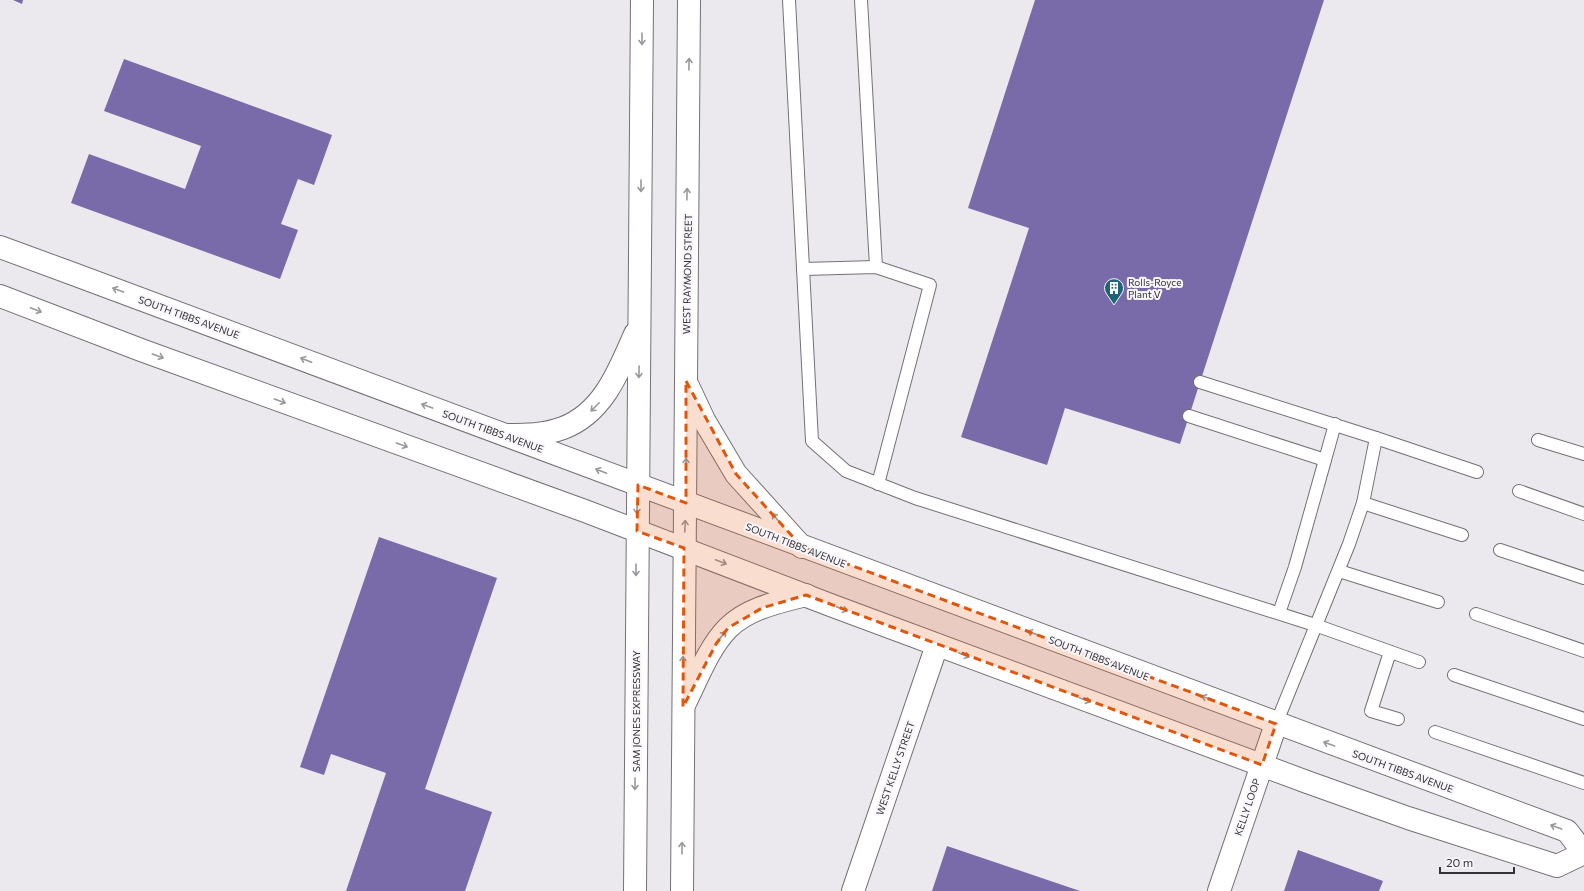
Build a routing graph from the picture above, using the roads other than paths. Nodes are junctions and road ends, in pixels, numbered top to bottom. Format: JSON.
{"nodes":[{"id":1,"x":642,"y":0,"type":"edge"},
{"id":2,"x":689,"y":0,"type":"edge"},
{"id":3,"x":789,"y":0,"type":"edge"},
{"id":4,"x":861,"y":0,"type":"edge"},
{"id":5,"x":0,"y":247,"type":"edge"},
{"id":6,"x":876,"y":267,"type":"junction"},
{"id":7,"x":803,"y":268,"type":"junction"},
{"id":8,"x":0,"y":296,"type":"edge"},
{"id":9,"x":639,"y":324,"type":"junction"},
{"id":10,"x":686,"y":381,"type":"junction"},
{"id":11,"x":1200,"y":382,"type":"dead end"},
{"id":12,"x":1189,"y":416,"type":"dead end"},
{"id":13,"x":1335,"y":424,"type":"junction"},
{"id":14,"x":506,"y":435,"type":"junction"},
{"id":15,"x":1376,"y":438,"type":"junction"},
{"id":16,"x":1538,"y":440,"type":"dead end"},
{"id":17,"x":1584,"y":454,"type":"edge"},
{"id":18,"x":1325,"y":460,"type":"junction"},
{"id":19,"x":1477,"y":472,"type":"dead end"},
{"id":20,"x":878,"y":484,"type":"junction"},
{"id":21,"x":638,"y":485,"type":"junction"},
{"id":22,"x":1519,"y":491,"type":"dead end"},
{"id":23,"x":686,"y":503,"type":"junction"},
{"id":24,"x":1363,"y":503,"type":"junction"},
{"id":25,"x":1584,"y":514,"type":"edge"},
{"id":26,"x":637,"y":531,"type":"junction"},
{"id":27,"x":1462,"y":534,"type":"dead end"},
{"id":28,"x":802,"y":547,"type":"junction"},
{"id":29,"x":684,"y":548,"type":"junction"},
{"id":30,"x":1500,"y":550,"type":"dead end"},
{"id":31,"x":1339,"y":570,"type":"junction"},
{"id":32,"x":1584,"y":578,"type":"edge"},
{"id":33,"x":806,"y":595,"type":"junction"},
{"id":34,"x":1438,"y":602,"type":"dead end"},
{"id":35,"x":1278,"y":613,"type":"junction"},
{"id":36,"x":1476,"y":614,"type":"dead end"},
{"id":37,"x":1316,"y":625,"type":"junction"},
{"id":38,"x":937,"y":645,"type":"junction"},
{"id":39,"x":1584,"y":651,"type":"edge"},
{"id":40,"x":1390,"y":652,"type":"junction"},
{"id":41,"x":1419,"y":662,"type":"dead end"},
{"id":42,"x":1454,"y":675,"type":"dead end"},
{"id":43,"x":683,"y":707,"type":"junction"},
{"id":44,"x":1398,"y":719,"type":"dead end"},
{"id":45,"x":1584,"y":719,"type":"edge"},
{"id":46,"x":1276,"y":724,"type":"junction"},
{"id":47,"x":1435,"y":732,"type":"dead end"},
{"id":48,"x":1262,"y":765,"type":"junction"},
{"id":49,"x":1584,"y":783,"type":"edge"},
{"id":50,"x":1584,"y":853,"type":"edge"},
{"id":51,"x":635,"y":891,"type":"edge"},
{"id":52,"x":682,"y":891,"type":"edge"},
{"id":53,"x":853,"y":891,"type":"edge"},
{"id":54,"x":1219,"y":891,"type":"edge"}],
"edges":[{"from":1,"to":9,"type":"main road","one_way":true},
{"from":10,"to":2,"type":"main road","name":"WEST RAYMOND STREET","one_way":true},
{"from":3,"to":7,"type":"lane"},
{"from":4,"to":6,"type":"lane"},
{"from":14,"to":5,"type":"main road","name":"SOUTH TIBBS AVENUE","one_way":true},
{"from":6,"to":7,"type":"lane"},
{"from":6,"to":20,"type":"lane"},
{"from":7,"to":20,"type":"lane"},
{"from":8,"to":26,"type":"main road","name":"SOUTH TIBBS AVENUE","one_way":true},
{"from":9,"to":14,"type":"main road","one_way":true},
{"from":9,"to":21,"type":"main road","one_way":true},
{"from":23,"to":10,"type":"main road","name":"WEST RAYMOND STREET","one_way":true},
{"from":28,"to":10,"type":"main road","one_way":true},
{"from":11,"to":13,"type":"lane"},
{"from":12,"to":18,"type":"lane"},
{"from":13,"to":15,"type":"lane"},
{"from":13,"to":18,"type":"lane"},
{"from":21,"to":14,"type":"main road","name":"SOUTH TIBBS AVENUE","one_way":true},
{"from":15,"to":19,"type":"lane"},
{"from":15,"to":24,"type":"lane"},
{"from":16,"to":17,"type":"lane"},
{"from":18,"to":35,"type":"lane"},
{"from":20,"to":35,"type":"lane"},
{"from":21,"to":23,"type":"main road","name":"SOUTH TIBBS AVENUE"},
{"from":21,"to":26,"type":"main road","one_way":true},
{"from":22,"to":25,"type":"lane"},
{"from":23,"to":28,"type":"main road","name":"SOUTH TIBBS AVENUE"},
{"from":29,"to":23,"type":"main road","name":"WEST RAYMOND STREET","one_way":true},
{"from":24,"to":27,"type":"lane"},
{"from":24,"to":31,"type":"lane"},
{"from":26,"to":29,"type":"main road","name":"SOUTH TIBBS AVENUE"},
{"from":26,"to":51,"type":"main road","name":"SAM JONES EXPRESSWAY","one_way":true},
{"from":46,"to":28,"type":"main road","name":"SOUTH TIBBS AVENUE","one_way":true},
{"from":29,"to":33,"type":"main road","name":"SOUTH TIBBS AVENUE","one_way":true},
{"from":43,"to":29,"type":"main road","one_way":true},
{"from":30,"to":32,"type":"lane"},
{"from":31,"to":34,"type":"lane"},
{"from":31,"to":37,"type":"lane"},
{"from":33,"to":38,"type":"main road","name":"SOUTH TIBBS AVENUE","one_way":true},
{"from":43,"to":33,"type":"main road","one_way":true},
{"from":35,"to":37,"type":"lane"},
{"from":36,"to":39,"type":"lane"},
{"from":37,"to":40,"type":"lane"},
{"from":37,"to":46,"type":"lane"},
{"from":38,"to":48,"type":"main road","name":"SOUTH TIBBS AVENUE","one_way":true},
{"from":38,"to":53,"type":"main road","name":"WEST KELLY STREET"},
{"from":40,"to":41,"type":"lane"},
{"from":40,"to":44,"type":"lane"},
{"from":42,"to":45,"type":"lane"},
{"from":52,"to":43,"type":"main road","one_way":true},
{"from":46,"to":48,"type":"main road","name":"KELLY LOOP"},
{"from":50,"to":46,"type":"main road","name":"SOUTH TIBBS AVENUE","one_way":true},
{"from":47,"to":49,"type":"lane"},
{"from":48,"to":50,"type":"main road","name":"SOUTH TIBBS AVENUE"},
{"from":48,"to":54,"type":"main road","name":"KELLY LOOP"}]}
